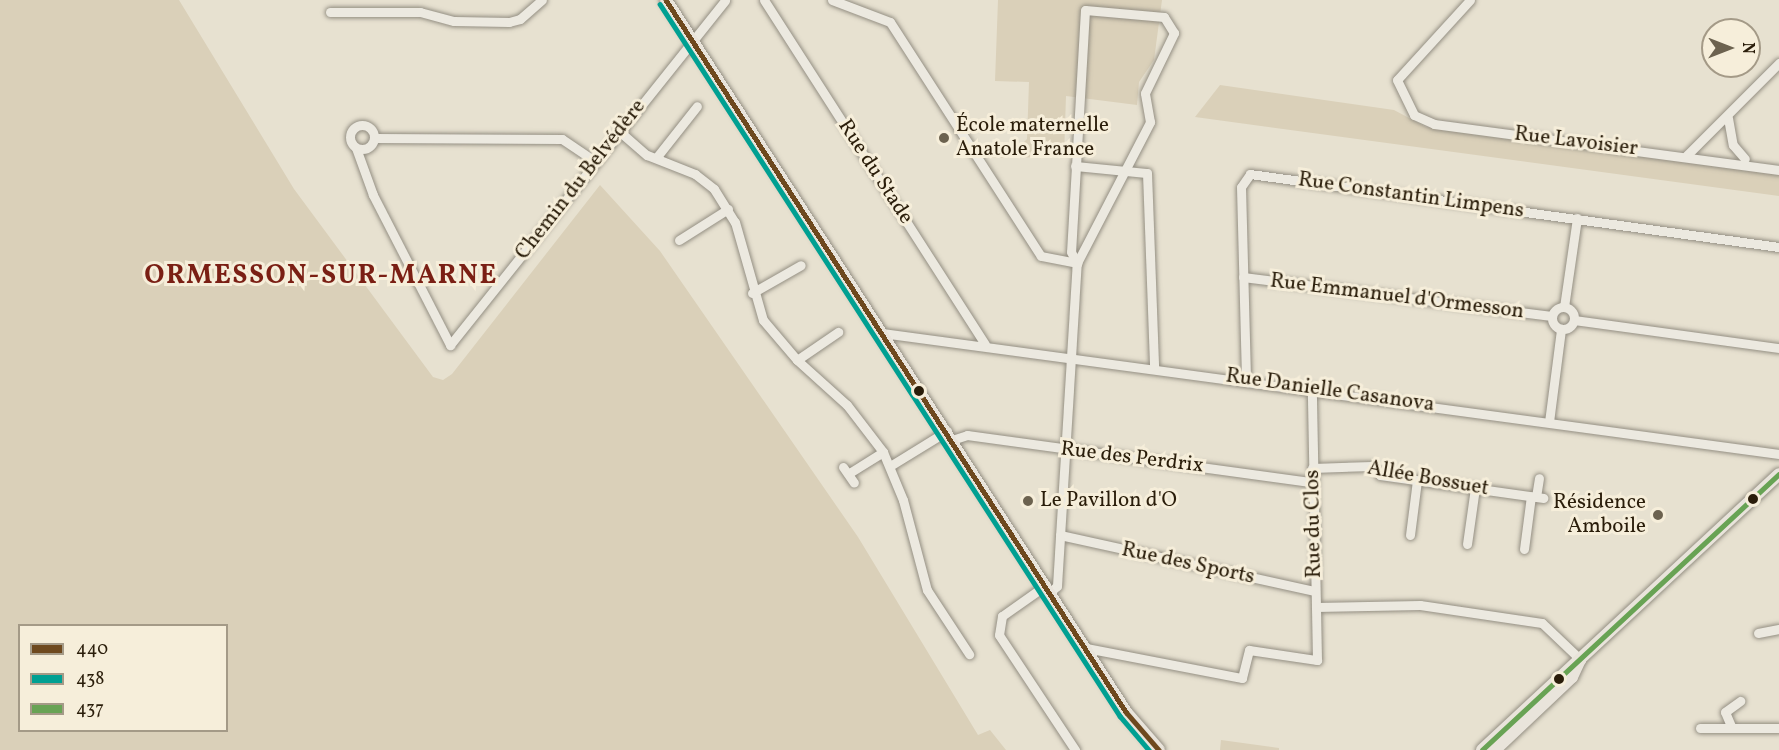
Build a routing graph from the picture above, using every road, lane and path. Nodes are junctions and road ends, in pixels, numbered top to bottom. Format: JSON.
{"nodes":[{"id":1,"x":542,"y":0,"type":"edge"},
{"id":2,"x":666,"y":0,"type":"edge"},
{"id":3,"x":725,"y":0,"type":"edge"},
{"id":4,"x":764,"y":0,"type":"edge"},
{"id":5,"x":832,"y":0,"type":"edge"},
{"id":6,"x":1470,"y":0,"type":"edge"},
{"id":7,"x":330,"y":12,"type":"dead end"},
{"id":8,"x":692,"y":40,"type":"junction"},
{"id":9,"x":1779,"y":63,"type":"edge"},
{"id":10,"x":697,"y":106,"type":"dead end"},
{"id":11,"x":1728,"y":118,"type":"junction"},
{"id":12,"x":619,"y":131,"type":"junction"},
{"id":13,"x":374,"y":138,"type":"junction"},
{"id":14,"x":356,"y":148,"type":"junction"},
{"id":15,"x":1686,"y":156,"type":"junction"},
{"id":16,"x":656,"y":158,"type":"junction"},
{"id":17,"x":1745,"y":159,"type":"dead end"},
{"id":18,"x":596,"y":161,"type":"junction"},
{"id":19,"x":1075,"y":166,"type":"junction"},
{"id":20,"x":1779,"y":170,"type":"edge"},
{"id":21,"x":1124,"y":171,"type":"junction"},
{"id":22,"x":728,"y":209,"type":"junction"},
{"id":23,"x":1577,"y":218,"type":"junction"},
{"id":24,"x":679,"y":240,"type":"dead end"},
{"id":25,"x":1779,"y":247,"type":"edge"},
{"id":26,"x":1077,"y":263,"type":"junction"},
{"id":27,"x":801,"y":265,"type":"dead end"},
{"id":28,"x":1243,"y":277,"type":"junction"},
{"id":29,"x":752,"y":293,"type":"junction"},
{"id":30,"x":1564,"y":307,"type":"junction"},
{"id":31,"x":1552,"y":316,"type":"junction"},
{"id":32,"x":1574,"y":320,"type":"junction"},
{"id":33,"x":1561,"y":329,"type":"junction"},
{"id":34,"x":838,"y":332,"type":"dead end"},
{"id":35,"x":882,"y":333,"type":"junction"},
{"id":36,"x":985,"y":344,"type":"junction"},
{"id":37,"x":1779,"y":348,"type":"edge"},
{"id":38,"x":1071,"y":355,"type":"junction"},
{"id":39,"x":797,"y":360,"type":"junction"},
{"id":40,"x":1154,"y":367,"type":"junction"},
{"id":41,"x":1246,"y":378,"type":"junction"},
{"id":42,"x":1312,"y":388,"type":"junction"},
{"id":43,"x":1549,"y":422,"type":"junction"},
{"id":44,"x":950,"y":436,"type":"junction"},
{"id":45,"x":1065,"y":449,"type":"junction"},
{"id":46,"x":883,"y":452,"type":"junction"},
{"id":47,"x":1779,"y":454,"type":"edge"},
{"id":48,"x":890,"y":466,"type":"junction"},
{"id":49,"x":1312,"y":468,"type":"junction"},
{"id":50,"x":1779,"y":474,"type":"edge"},
{"id":51,"x":1539,"y":478,"type":"dead end"},
{"id":52,"x":1417,"y":480,"type":"junction"},
{"id":53,"x":1312,"y":482,"type":"junction"},
{"id":54,"x":854,"y":483,"type":"dead end"},
{"id":55,"x":1475,"y":488,"type":"junction"},
{"id":56,"x":1537,"y":497,"type":"junction"},
{"id":57,"x":1060,"y":535,"type":"junction"},
{"id":58,"x":1410,"y":535,"type":"dead end"},
{"id":59,"x":1467,"y":544,"type":"dead end"},
{"id":60,"x":1524,"y":549,"type":"dead end"},
{"id":61,"x":1048,"y":589,"type":"junction"},
{"id":62,"x":1315,"y":591,"type":"junction"},
{"id":63,"x":1316,"y":607,"type":"junction"},
{"id":64,"x":1779,"y":629,"type":"edge"},
{"id":65,"x":1758,"y":633,"type":"dead end"},
{"id":66,"x":1086,"y":648,"type":"junction"},
{"id":67,"x":969,"y":654,"type":"dead end"},
{"id":68,"x":1581,"y":660,"type":"junction"},
{"id":69,"x":1740,"y":701,"type":"dead end"},
{"id":70,"x":1135,"y":724,"type":"junction"},
{"id":71,"x":1731,"y":726,"type":"junction"},
{"id":72,"x":1700,"y":728,"type":"dead end"},
{"id":73,"x":1779,"y":728,"type":"edge"},
{"id":74,"x":1075,"y":750,"type":"edge"},
{"id":75,"x":1148,"y":750,"type":"edge"},
{"id":76,"x":1159,"y":750,"type":"edge"},
{"id":77,"x":1482,"y":750,"type":"edge"},
{"id":78,"x":1495,"y":750,"type":"edge"}],
"edges":[{"from":1,"to":7,"type":"street"},
{"from":2,"to":8,"type":"main road"},
{"from":3,"to":8,"type":"street","name":"Chemin du Belvédère"},
{"from":4,"to":36,"type":"street","name":"Rue du Stade"},
{"from":5,"to":26,"type":"street"},
{"from":6,"to":15,"type":"street","name":"Rue Lavoisier"},
{"from":8,"to":12,"type":"street","name":"Chemin du Belvédère"},
{"from":8,"to":35,"type":"main road"},
{"from":9,"to":11,"type":"street"},
{"from":10,"to":16,"type":"street"},
{"from":11,"to":15,"type":"street"},
{"from":11,"to":17,"type":"street"},
{"from":12,"to":16,"type":"street"},
{"from":12,"to":18,"type":"street","name":"Chemin du Belvédère"},
{"from":13,"to":14,"type":"street"},
{"from":13,"to":14,"type":"street"},
{"from":13,"to":18,"type":"street"},
{"from":14,"to":18,"type":"street","name":"Chemin du Belvédère"},
{"from":15,"to":20,"type":"street","name":"Rue Lavoisier"},
{"from":16,"to":22,"type":"street"},
{"from":19,"to":21,"type":"street"},
{"from":19,"to":21,"type":"street"},
{"from":19,"to":26,"type":"street"},
{"from":21,"to":26,"type":"street"},
{"from":21,"to":40,"type":"street"},
{"from":22,"to":24,"type":"street"},
{"from":22,"to":29,"type":"street"},
{"from":23,"to":25,"type":"street","name":"Rue Constantin Limpens"},
{"from":23,"to":28,"type":"street","name":"Rue Constantin Limpens"},
{"from":23,"to":30,"type":"street"},
{"from":26,"to":38,"type":"street"},
{"from":27,"to":29,"type":"street"},
{"from":28,"to":31,"type":"street","name":"Rue Emmanuel d'Ormesson"},
{"from":28,"to":41,"type":"street","name":"Rue Constantin Limpens"},
{"from":29,"to":39,"type":"street"},
{"from":30,"to":31,"type":"street"},
{"from":30,"to":32,"type":"street"},
{"from":31,"to":33,"type":"street"},
{"from":32,"to":33,"type":"street"},
{"from":32,"to":37,"type":"street"},
{"from":33,"to":43,"type":"street"},
{"from":34,"to":39,"type":"street"},
{"from":35,"to":36,"type":"street","name":"Rue Danielle Casanova"},
{"from":35,"to":44,"type":"main road"},
{"from":36,"to":38,"type":"street","name":"Rue Danielle Casanova"},
{"from":38,"to":40,"type":"street","name":"Rue Danielle Casanova"},
{"from":38,"to":45,"type":"street"},
{"from":39,"to":46,"type":"street"},
{"from":40,"to":41,"type":"street","name":"Rue Danielle Casanova"},
{"from":41,"to":42,"type":"street","name":"Rue Danielle Casanova"},
{"from":42,"to":43,"type":"street","name":"Rue Danielle Casanova"},
{"from":42,"to":49,"type":"street","name":"Rue du Clos"},
{"from":43,"to":47,"type":"street","name":"Rue Danielle Casanova"},
{"from":44,"to":45,"type":"street","name":"Rue des Perdrix"},
{"from":44,"to":48,"type":"street"},
{"from":44,"to":61,"type":"main road"},
{"from":45,"to":53,"type":"street","name":"Rue des Perdrix"},
{"from":45,"to":57,"type":"street"},
{"from":46,"to":48,"type":"street"},
{"from":46,"to":54,"type":"street"},
{"from":48,"to":67,"type":"street"},
{"from":49,"to":52,"type":"street","name":"Allée Bossuet"},
{"from":49,"to":53,"type":"street","name":"Rue du Clos"},
{"from":50,"to":68,"type":"main road"},
{"from":51,"to":56,"type":"street"},
{"from":52,"to":55,"type":"street","name":"Allée Bossuet"},
{"from":52,"to":58,"type":"street"},
{"from":53,"to":62,"type":"street","name":"Rue du Clos"},
{"from":55,"to":56,"type":"street","name":"Allée Bossuet"},
{"from":55,"to":59,"type":"street"},
{"from":56,"to":60,"type":"street"},
{"from":57,"to":61,"type":"street"},
{"from":57,"to":62,"type":"street","name":"Rue des Sports"},
{"from":61,"to":66,"type":"main road"},
{"from":61,"to":74,"type":"street"},
{"from":62,"to":63,"type":"street","name":"Rue du Clos"},
{"from":63,"to":66,"type":"street","name":"Rue du Clos"},
{"from":63,"to":68,"type":"street"},
{"from":64,"to":65,"type":"street"},
{"from":66,"to":70,"type":"main road"},
{"from":68,"to":77,"type":"main road"},
{"from":68,"to":78,"type":"main road"},
{"from":69,"to":71,"type":"street"},
{"from":70,"to":75,"type":"main road"},
{"from":70,"to":76,"type":"main road"},
{"from":71,"to":72,"type":"street"},
{"from":71,"to":73,"type":"street"}]}
